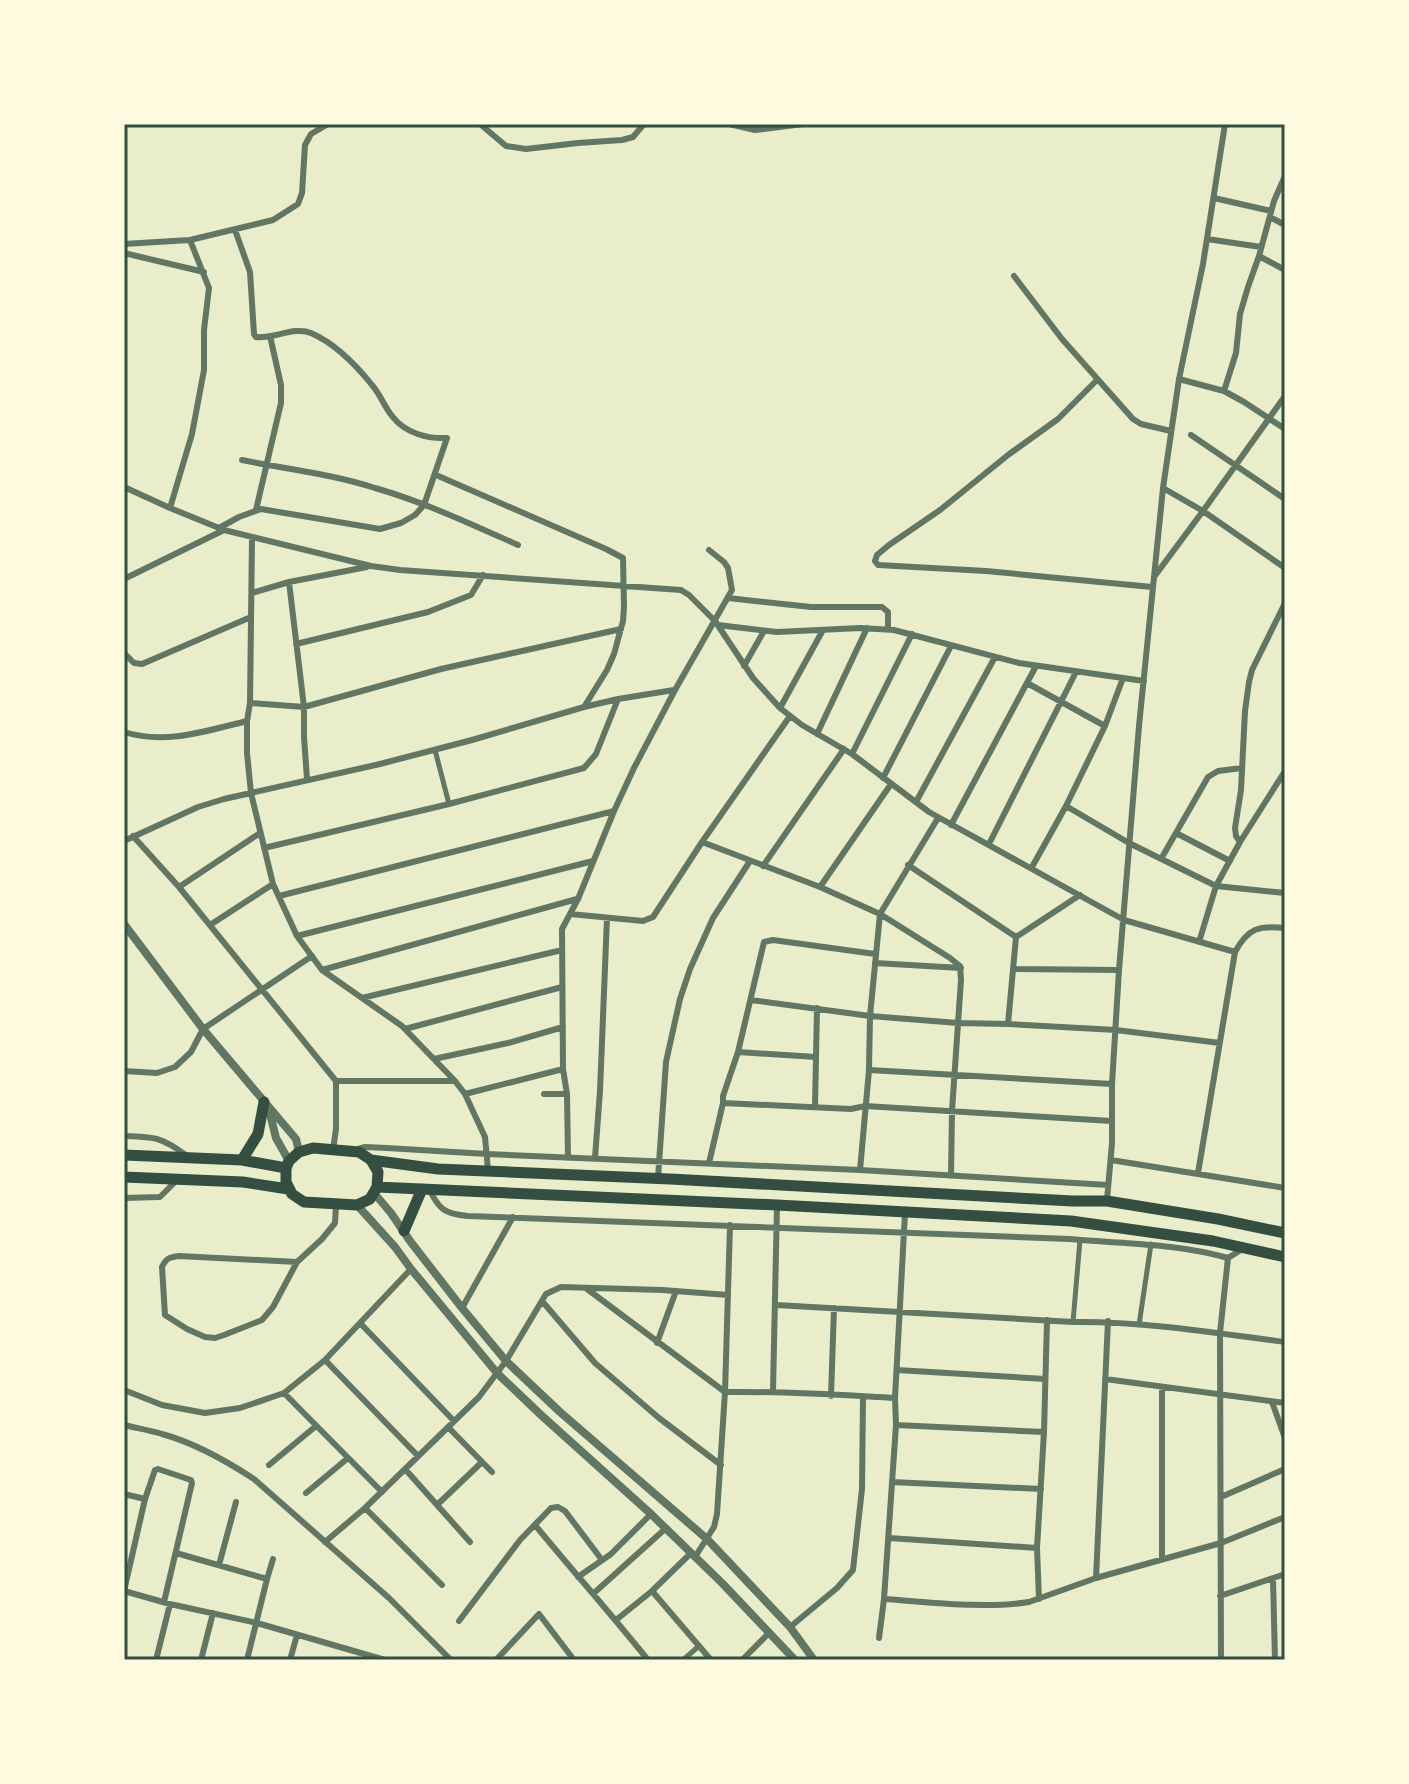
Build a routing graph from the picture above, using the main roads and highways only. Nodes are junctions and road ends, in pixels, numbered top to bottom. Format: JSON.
{"nodes":[{"id":1,"x":266,"y":1105,"type":"road end"},
{"id":2,"x":124,"y":1155,"type":"edge"},
{"id":3,"x":242,"y":1160,"type":"junction"},
{"id":4,"x":371,"y":1160,"type":"junction"},
{"id":5,"x":288,"y":1165,"type":"junction"},
{"id":6,"x":124,"y":1177,"type":"edge"},
{"id":7,"x":288,"y":1189,"type":"junction"},
{"id":8,"x":425,"y":1189,"type":"junction"},
{"id":9,"x":376,"y":1190,"type":"junction"},
{"id":10,"x":1285,"y":1230,"type":"edge"},
{"id":11,"x":404,"y":1231,"type":"road end"},
{"id":12,"x":1285,"y":1257,"type":"edge"}],
"edges":[{"from":1,"to":3,"type":"highway"},
{"from":2,"to":3,"type":"highway"},
{"from":3,"to":5,"type":"highway"},
{"from":4,"to":5,"type":"highway"},
{"from":4,"to":9,"type":"highway"},
{"from":4,"to":10,"type":"highway"},
{"from":5,"to":7,"type":"highway"},
{"from":6,"to":7,"type":"highway"},
{"from":7,"to":9,"type":"highway"},
{"from":8,"to":9,"type":"highway"},
{"from":8,"to":11,"type":"highway"},
{"from":8,"to":12,"type":"highway"}]}
